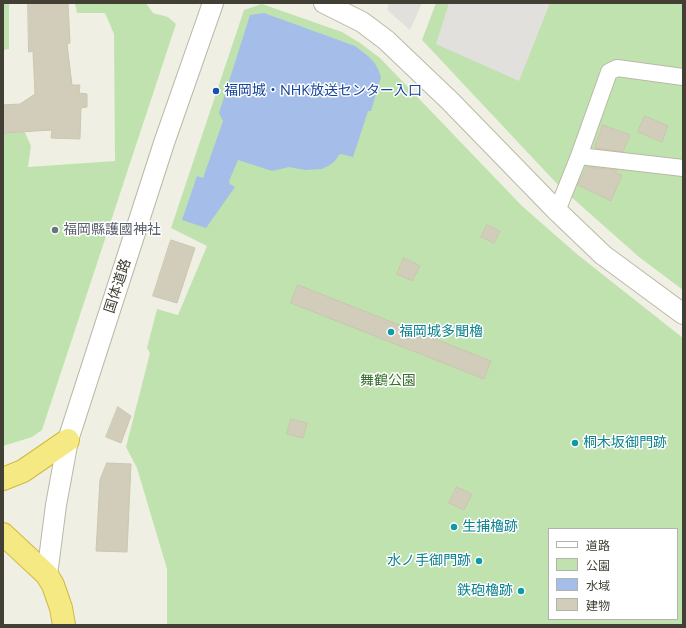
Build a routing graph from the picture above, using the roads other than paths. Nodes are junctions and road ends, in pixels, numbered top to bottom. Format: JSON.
{"nodes":[{"id":1,"x":213,"y":3,"type":"edge"},
{"id":2,"x":324,"y":3,"type":"edge"},
{"id":3,"x":683,"y":77,"type":"edge"},
{"id":4,"x":578,"y":156,"type":"junction"},
{"id":5,"x":683,"y":168,"type":"edge"},
{"id":6,"x":557,"y":211,"type":"junction"},
{"id":7,"x":683,"y":313,"type":"edge"},
{"id":8,"x":68,"y":440,"type":"junction"},
{"id":9,"x":3,"y":479,"type":"edge"},
{"id":10,"x":3,"y":534,"type":"edge"},
{"id":11,"x":47,"y":575,"type":"junction"},
{"id":12,"x":64,"y":625,"type":"edge"}],
"edges":[{"from":1,"to":8,"type":"street","name":"国体道路"},
{"from":2,"to":6,"type":"street"},
{"from":3,"to":4,"type":"street"},
{"from":4,"to":5,"type":"street"},
{"from":4,"to":6,"type":"street"},
{"from":6,"to":7,"type":"street"},
{"from":8,"to":9,"type":"highway"},
{"from":8,"to":11,"type":"street","name":"国体道路"},
{"from":10,"to":11,"type":"highway"},
{"from":11,"to":12,"type":"highway"}]}
